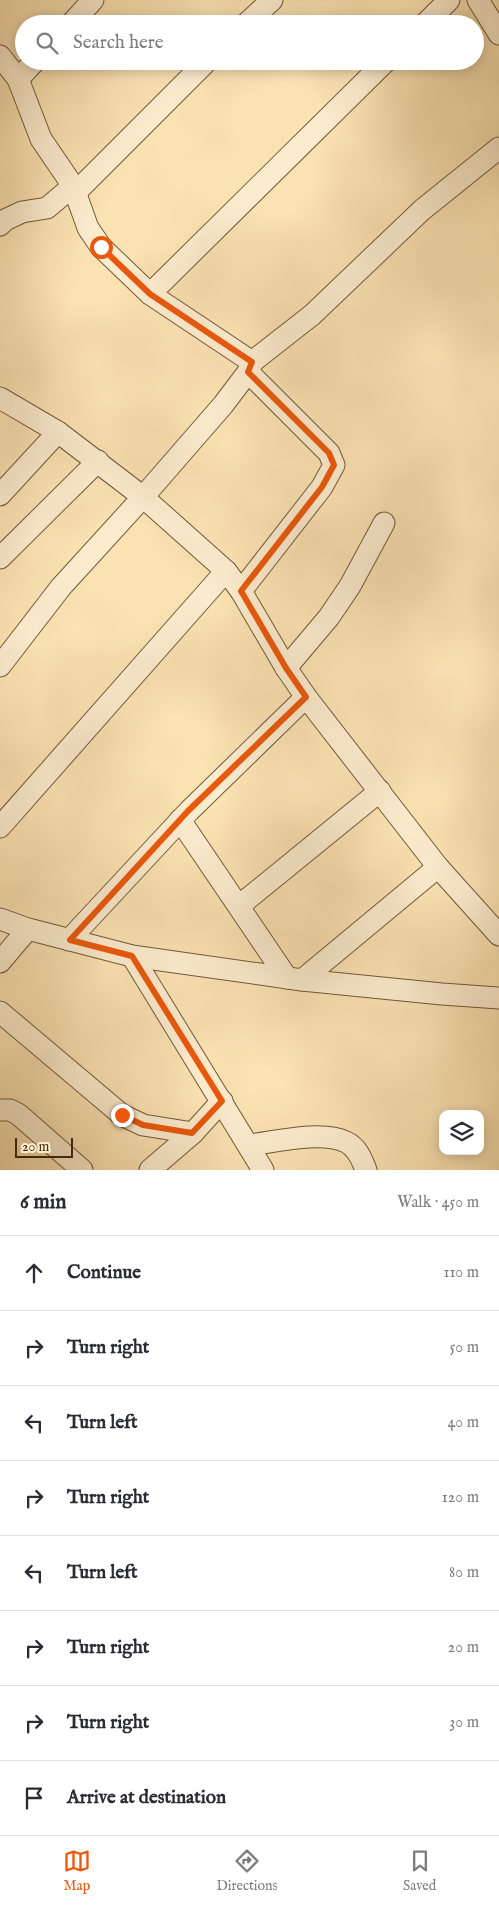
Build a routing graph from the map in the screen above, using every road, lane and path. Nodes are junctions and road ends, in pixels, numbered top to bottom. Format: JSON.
{"nodes":[{"id":1,"x":93,"y":0,"type":"edge"},
{"id":2,"x":272,"y":0,"type":"edge"},
{"id":3,"x":449,"y":0,"type":"edge"},
{"id":4,"x":478,"y":0,"type":"edge"},
{"id":5,"x":79,"y":15,"type":"edge"},
{"id":6,"x":256,"y":15,"type":"edge"},
{"id":7,"x":434,"y":15,"type":"edge"},
{"id":8,"x":499,"y":34,"type":"edge"},
{"id":9,"x":0,"y":56,"type":"edge"},
{"id":10,"x":26,"y":70,"type":"edge"},
{"id":11,"x":198,"y":70,"type":"edge"},
{"id":12,"x":377,"y":70,"type":"edge"},
{"id":13,"x":18,"y":79,"type":"junction"},
{"id":14,"x":499,"y":148,"type":"edge"},
{"id":15,"x":74,"y":190,"type":"junction"},
{"id":16,"x":0,"y":225,"type":"edge"},
{"id":17,"x":150,"y":294,"type":"junction"},
{"id":18,"x":250,"y":367,"type":"junction"},
{"id":19,"x":0,"y":398,"type":"edge"},
{"id":20,"x":58,"y":432,"type":"junction"},
{"id":21,"x":98,"y":461,"type":"junction"},
{"id":22,"x":0,"y":495,"type":"edge"},
{"id":23,"x":143,"y":497,"type":"junction"},
{"id":24,"x":384,"y":523,"type":"dead end"},
{"id":25,"x":0,"y":558,"type":"edge"},
{"id":26,"x":226,"y":571,"type":"junction"},
{"id":27,"x":241,"y":591,"type":"junction"},
{"id":28,"x":0,"y":666,"type":"edge"},
{"id":29,"x":286,"y":668,"type":"junction"},
{"id":30,"x":306,"y":697,"type":"junction"},
{"id":31,"x":380,"y":791,"type":"junction"},
{"id":32,"x":180,"y":820,"type":"junction"},
{"id":33,"x":0,"y":827,"type":"edge"},
{"id":34,"x":438,"y":866,"type":"junction"},
{"id":35,"x":239,"y":906,"type":"junction"},
{"id":36,"x":0,"y":919,"type":"edge"},
{"id":37,"x":28,"y":929,"type":"junction"},
{"id":38,"x":499,"y":934,"type":"edge"},
{"id":39,"x":70,"y":940,"type":"junction"},
{"id":40,"x":132,"y":956,"type":"junction"},
{"id":41,"x":0,"y":962,"type":"edge"},
{"id":42,"x":295,"y":979,"type":"junction"},
{"id":43,"x":499,"y":998,"type":"edge"},
{"id":44,"x":0,"y":1012,"type":"edge"},
{"id":45,"x":222,"y":1101,"type":"junction"},
{"id":46,"x":0,"y":1110,"type":"edge"},
{"id":47,"x":192,"y":1133,"type":"junction"},
{"id":48,"x":249,"y":1145,"type":"junction"},
{"id":49,"x":82,"y":1170,"type":"edge"},
{"id":50,"x":150,"y":1170,"type":"edge"},
{"id":51,"x":263,"y":1170,"type":"edge"},
{"id":52,"x":366,"y":1170,"type":"edge"}],
"edges":[{"from":1,"to":5,"type":"street"},
{"from":2,"to":6,"type":"street"},
{"from":3,"to":7,"type":"street"},
{"from":4,"to":8,"type":"street"},
{"from":9,"to":13,"type":"street"},
{"from":10,"to":13,"type":"street"},
{"from":11,"to":15,"type":"street"},
{"from":12,"to":17,"type":"street"},
{"from":13,"to":15,"type":"street"},
{"from":14,"to":18,"type":"street"},
{"from":15,"to":16,"type":"street"},
{"from":15,"to":17,"type":"street"},
{"from":17,"to":18,"type":"street"},
{"from":18,"to":23,"type":"street"},
{"from":18,"to":27,"type":"street"},
{"from":19,"to":20,"type":"street"},
{"from":20,"to":21,"type":"street"},
{"from":20,"to":22,"type":"street"},
{"from":21,"to":23,"type":"street"},
{"from":21,"to":25,"type":"street"},
{"from":23,"to":26,"type":"street"},
{"from":23,"to":28,"type":"street"},
{"from":24,"to":29,"type":"street"},
{"from":26,"to":27,"type":"street"},
{"from":26,"to":33,"type":"street"},
{"from":27,"to":29,"type":"street"},
{"from":29,"to":30,"type":"street"},
{"from":30,"to":31,"type":"street"},
{"from":30,"to":32,"type":"street"},
{"from":31,"to":34,"type":"street"},
{"from":31,"to":35,"type":"street"},
{"from":32,"to":35,"type":"street"},
{"from":32,"to":39,"type":"street"},
{"from":34,"to":38,"type":"street"},
{"from":34,"to":42,"type":"street"},
{"from":35,"to":42,"type":"street"},
{"from":36,"to":37,"type":"street"},
{"from":37,"to":39,"type":"street"},
{"from":37,"to":41,"type":"street"},
{"from":39,"to":40,"type":"street"},
{"from":40,"to":42,"type":"street"},
{"from":40,"to":45,"type":"street"},
{"from":42,"to":43,"type":"street"},
{"from":44,"to":47,"type":"street"},
{"from":45,"to":47,"type":"street"},
{"from":45,"to":48,"type":"street"},
{"from":46,"to":49,"type":"street"},
{"from":47,"to":50,"type":"street"},
{"from":48,"to":51,"type":"street"},
{"from":48,"to":52,"type":"street"}]}
